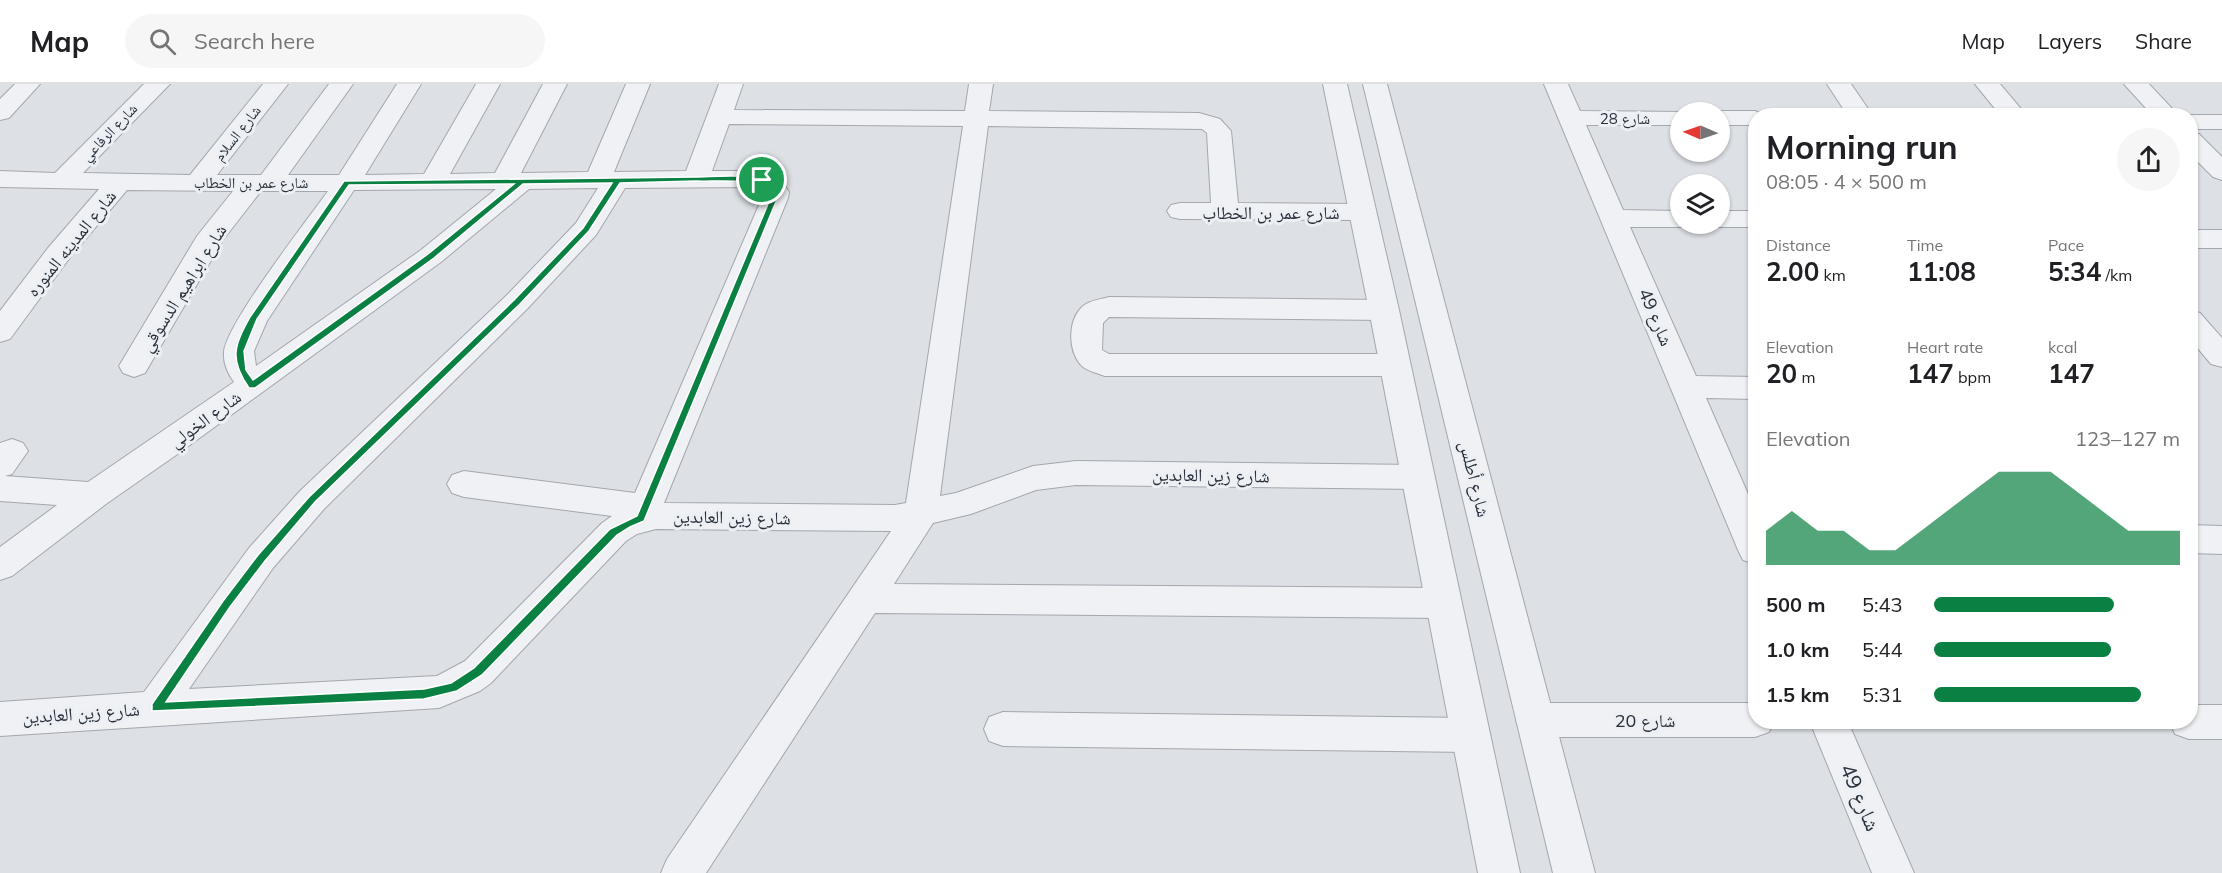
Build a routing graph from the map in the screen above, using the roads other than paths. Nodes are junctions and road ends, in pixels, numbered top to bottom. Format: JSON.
{"nodes":[{"id":1,"x":28,"y":84,"type":"edge"},
{"id":2,"x":158,"y":84,"type":"edge"},
{"id":3,"x":276,"y":84,"type":"edge"},
{"id":4,"x":342,"y":84,"type":"edge"},
{"id":5,"x":409,"y":84,"type":"edge"},
{"id":6,"x":488,"y":84,"type":"edge"},
{"id":7,"x":555,"y":84,"type":"edge"},
{"id":8,"x":638,"y":84,"type":"edge"},
{"id":9,"x":731,"y":84,"type":"edge"},
{"id":10,"x":981,"y":84,"type":"edge"},
{"id":11,"x":1335,"y":84,"type":"edge"},
{"id":12,"x":1375,"y":84,"type":"edge"},
{"id":13,"x":1556,"y":84,"type":"edge"},
{"id":14,"x":1839,"y":84,"type":"edge"},
{"id":15,"x":1988,"y":84,"type":"edge"},
{"id":16,"x":2136,"y":84,"type":"edge"},
{"id":17,"x":1856,"y":108,"type":"edge"},
{"id":18,"x":2008,"y":108,"type":"edge"},
{"id":19,"x":2159,"y":108,"type":"edge"},
{"id":20,"x":0,"y":112,"type":"edge"},
{"id":21,"x":719,"y":117,"type":"junction"},
{"id":22,"x":975,"y":118,"type":"junction"},
{"id":23,"x":1570,"y":118,"type":"junction"},
{"id":24,"x":1670,"y":118,"type":"edge"},
{"id":25,"x":1730,"y":118,"type":"edge"},
{"id":26,"x":1748,"y":118,"type":"edge"},
{"id":27,"x":2198,"y":122,"type":"edge"},
{"id":28,"x":2222,"y":122,"type":"edge"},
{"id":29,"x":2198,"y":147,"type":"edge"},
{"id":30,"x":2222,"y":172,"type":"edge"},
{"id":31,"x":0,"y":179,"type":"edge"},
{"id":32,"x":696,"y":179,"type":"junction"},
{"id":33,"x":61,"y":181,"type":"junction"},
{"id":34,"x":607,"y":181,"type":"junction"},
{"id":35,"x":120,"y":182,"type":"junction"},
{"id":36,"x":198,"y":182,"type":"junction"},
{"id":37,"x":262,"y":182,"type":"junction"},
{"id":38,"x":512,"y":182,"type":"junction"},
{"id":39,"x":347,"y":183,"type":"junction"},
{"id":40,"x":432,"y":183,"type":"junction"},
{"id":41,"x":1180,"y":211,"type":"dead end"},
{"id":42,"x":1225,"y":211,"type":"junction"},
{"id":43,"x":1363,"y":212,"type":"junction"},
{"id":44,"x":1613,"y":218,"type":"junction"},
{"id":45,"x":1670,"y":219,"type":"edge"},
{"id":46,"x":1730,"y":219,"type":"edge"},
{"id":47,"x":1748,"y":219,"type":"edge"},
{"id":48,"x":2198,"y":239,"type":"edge"},
{"id":49,"x":2222,"y":239,"type":"edge"},
{"id":50,"x":1384,"y":310,"type":"junction"},
{"id":51,"x":2198,"y":329,"type":"edge"},
{"id":52,"x":0,"y":332,"type":"edge"},
{"id":53,"x":2222,"y":357,"type":"edge"},
{"id":54,"x":1395,"y":365,"type":"junction"},
{"id":55,"x":134,"y":366,"type":"dead end"},
{"id":56,"x":252,"y":385,"type":"junction"},
{"id":57,"x":1686,"y":387,"type":"junction"},
{"id":58,"x":1748,"y":388,"type":"edge"},
{"id":59,"x":1418,"y":477,"type":"junction"},
{"id":60,"x":464,"y":484,"type":"dead end"},
{"id":61,"x":0,"y":488,"type":"edge"},
{"id":62,"x":94,"y":495,"type":"junction"},
{"id":63,"x":643,"y":513,"type":"junction"},
{"id":64,"x":921,"y":514,"type":"junction"},
{"id":65,"x":1748,"y":528,"type":"edge"},
{"id":66,"x":2198,"y":539,"type":"edge"},
{"id":67,"x":2222,"y":540,"type":"edge"},
{"id":68,"x":0,"y":566,"type":"edge"},
{"id":69,"x":865,"y":598,"type":"junction"},
{"id":70,"x":1443,"y":603,"type":"junction"},
{"id":71,"x":156,"y":708,"type":"junction"},
{"id":72,"x":0,"y":719,"type":"edge"},
{"id":73,"x":1535,"y":720,"type":"junction"},
{"id":74,"x":1748,"y":720,"type":"edge"},
{"id":75,"x":2198,"y":722,"type":"edge"},
{"id":76,"x":2222,"y":722,"type":"edge"},
{"id":77,"x":1003,"y":729,"type":"dead end"},
{"id":78,"x":1832,"y":729,"type":"edge"},
{"id":79,"x":1471,"y":735,"type":"junction"},
{"id":80,"x":682,"y":873,"type":"edge"},
{"id":81,"x":1499,"y":873,"type":"edge"},
{"id":82,"x":1574,"y":873,"type":"edge"},
{"id":83,"x":1893,"y":873,"type":"edge"}],
"edges":[{"from":1,"to":20,"type":"street"},
{"from":2,"to":33,"type":"street","name":"شارع الرفاعي"},
{"from":3,"to":36,"type":"street","name":"شارع السلام"},
{"from":4,"to":37,"type":"street","name":"شارع ابراهيم الدسوقي"},
{"from":5,"to":39,"type":"street"},
{"from":6,"to":40,"type":"street"},
{"from":7,"to":38,"type":"street"},
{"from":8,"to":34,"type":"street"},
{"from":9,"to":21,"type":"street"},
{"from":10,"to":22,"type":"street"},
{"from":11,"to":43,"type":"street"},
{"from":12,"to":73,"type":"street","name":"شارع أطلس"},
{"from":13,"to":23,"type":"street","name":"شارع 49"},
{"from":14,"to":17,"type":"street"},
{"from":15,"to":18,"type":"street"},
{"from":16,"to":19,"type":"street"},
{"from":21,"to":22,"type":"street"},
{"from":21,"to":32,"type":"street"},
{"from":22,"to":42,"type":"street"},
{"from":22,"to":64,"type":"street"},
{"from":23,"to":24,"type":"street","name":"شارع 28"},
{"from":23,"to":44,"type":"street","name":"شارع 49"},
{"from":25,"to":26,"type":"street"},
{"from":27,"to":28,"type":"street"},
{"from":29,"to":30,"type":"street"},
{"from":31,"to":33,"type":"street","name":"شارع عمر بن الخطاب"},
{"from":32,"to":34,"type":"street","name":"شارع عمر بن الخطاب"},
{"from":32,"to":63,"type":"street","name":"شارع عمر بن الخطاب"},
{"from":33,"to":35,"type":"street","name":"شارع عمر بن الخطاب"},
{"from":34,"to":38,"type":"street","name":"شارع عمر بن الخطاب"},
{"from":34,"to":71,"type":"street"},
{"from":35,"to":36,"type":"street","name":"شارع عمر بن الخطاب"},
{"from":35,"to":52,"type":"street","name":"شارع المدينه المنوره"},
{"from":36,"to":37,"type":"street","name":"شارع عمر بن الخطاب"},
{"from":37,"to":39,"type":"street","name":"شارع عمر بن الخطاب"},
{"from":37,"to":55,"type":"street","name":"شارع ابراهيم الدسوقي"},
{"from":38,"to":40,"type":"street","name":"شارع عمر بن الخطاب"},
{"from":38,"to":56,"type":"street","name":"شارع الخولي"},
{"from":39,"to":40,"type":"street","name":"شارع عمر بن الخطاب"},
{"from":39,"to":56,"type":"street"},
{"from":41,"to":42,"type":"street","name":"شارع عمر بن الخطاب"},
{"from":42,"to":43,"type":"street","name":"شارع عمر بن الخطاب"},
{"from":43,"to":50,"type":"street"},
{"from":44,"to":45,"type":"street"},
{"from":44,"to":57,"type":"street","name":"شارع 49"},
{"from":46,"to":47,"type":"street"},
{"from":48,"to":49,"type":"street"},
{"from":50,"to":54,"type":"street"},
{"from":50,"to":54,"type":"street"},
{"from":51,"to":53,"type":"street"},
{"from":54,"to":59,"type":"street"},
{"from":56,"to":62,"type":"street","name":"شارع الخولي"},
{"from":57,"to":58,"type":"street"},
{"from":57,"to":65,"type":"street","name":"شارع 49"},
{"from":59,"to":64,"type":"street","name":"شارع زين العابدين"},
{"from":59,"to":70,"type":"street"},
{"from":60,"to":63,"type":"street"},
{"from":61,"to":62,"type":"street"},
{"from":62,"to":68,"type":"street","name":"شارع الخولي"},
{"from":63,"to":64,"type":"street","name":"شارع زين العابدين"},
{"from":63,"to":71,"type":"street","name":"شارع زين العابدين"},
{"from":64,"to":69,"type":"street"},
{"from":66,"to":67,"type":"street"},
{"from":69,"to":70,"type":"street"},
{"from":69,"to":80,"type":"street"},
{"from":70,"to":79,"type":"street"},
{"from":71,"to":72,"type":"street","name":"شارع زين العابدين"},
{"from":73,"to":74,"type":"street","name":"شارع 20"},
{"from":73,"to":82,"type":"street","name":"شارع أطلس"},
{"from":75,"to":76,"type":"street"},
{"from":77,"to":79,"type":"street"},
{"from":78,"to":83,"type":"street","name":"شارع 49"},
{"from":79,"to":81,"type":"street"}]}
